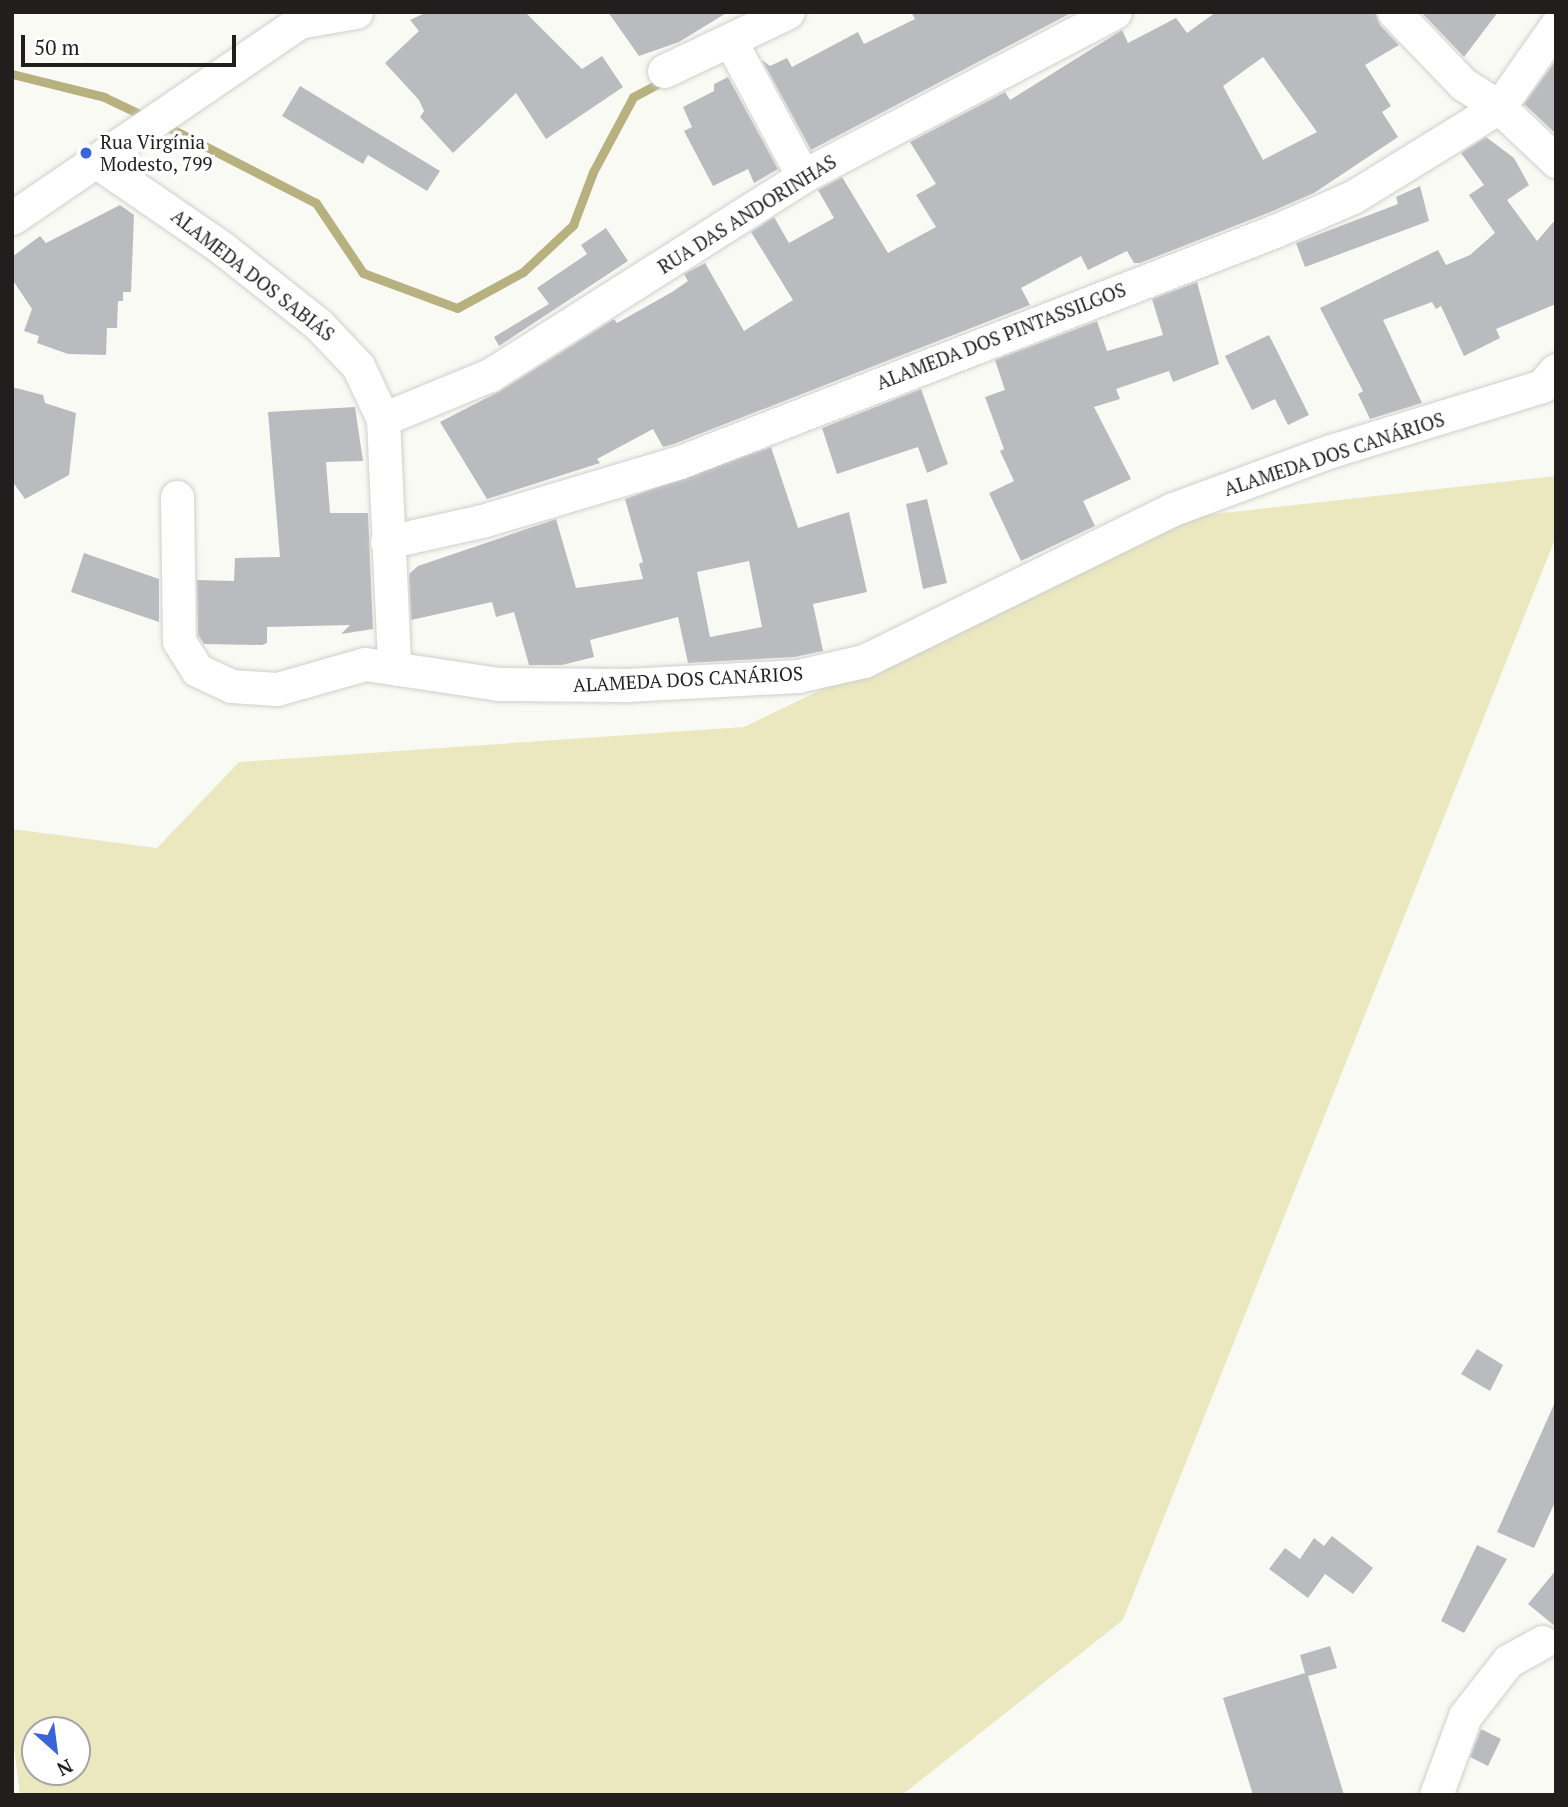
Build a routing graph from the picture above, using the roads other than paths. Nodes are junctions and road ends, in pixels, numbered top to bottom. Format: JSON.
{"nodes":[{"id":1,"x":356,"y":12,"type":"edge"},
{"id":2,"x":788,"y":12,"type":"edge"},
{"id":3,"x":1115,"y":12,"type":"edge"},
{"id":4,"x":1394,"y":12,"type":"edge"},
{"id":5,"x":303,"y":17,"type":"edge"},
{"id":6,"x":1556,"y":26,"type":"edge"},
{"id":7,"x":730,"y":40,"type":"junction"},
{"id":8,"x":664,"y":71,"type":"dead end"},
{"id":9,"x":1499,"y":107,"type":"junction"},
{"id":10,"x":1556,"y":161,"type":"edge"},
{"id":11,"x":97,"y":162,"type":"junction"},
{"id":12,"x":803,"y":176,"type":"junction"},
{"id":13,"x":12,"y":218,"type":"edge"},
{"id":14,"x":1551,"y":380,"type":"edge"},
{"id":15,"x":383,"y":419,"type":"junction"},
{"id":16,"x":177,"y":497,"type":"dead end"},
{"id":17,"x":387,"y":542,"type":"junction"},
{"id":18,"x":394,"y":665,"type":"junction"},
{"id":19,"x":1542,"y":1642,"type":"dead end"},
{"id":20,"x":1436,"y":1795,"type":"edge"}],
"edges":[{"from":1,"to":5,"type":"street"},
{"from":2,"to":7,"type":"street"},
{"from":3,"to":12,"type":"street","name":"RUA DAS ANDORINHAS"},
{"from":4,"to":9,"type":"street"},
{"from":5,"to":11,"type":"street"},
{"from":6,"to":9,"type":"street","name":"ALAMEDA DOS PINTASSILGOS"},
{"from":7,"to":8,"type":"street"},
{"from":7,"to":12,"type":"street"},
{"from":9,"to":10,"type":"street"},
{"from":9,"to":17,"type":"street","name":"ALAMEDA DOS PINTASSILGOS"},
{"from":11,"to":13,"type":"street"},
{"from":11,"to":15,"type":"street","name":"ALAMEDA DOS SABIÁS"},
{"from":12,"to":15,"type":"street","name":"RUA DAS ANDORINHAS"},
{"from":14,"to":18,"type":"street","name":"ALAMEDA DOS CANÁRIOS"},
{"from":15,"to":17,"type":"street","name":"ALAMEDA DOS SABIÁS"},
{"from":16,"to":18,"type":"street","name":"ALAMEDA DOS CANÁRIOS"},
{"from":17,"to":18,"type":"street","name":"ALAMEDA DOS SABIÁS"},
{"from":19,"to":20,"type":"street"}]}
